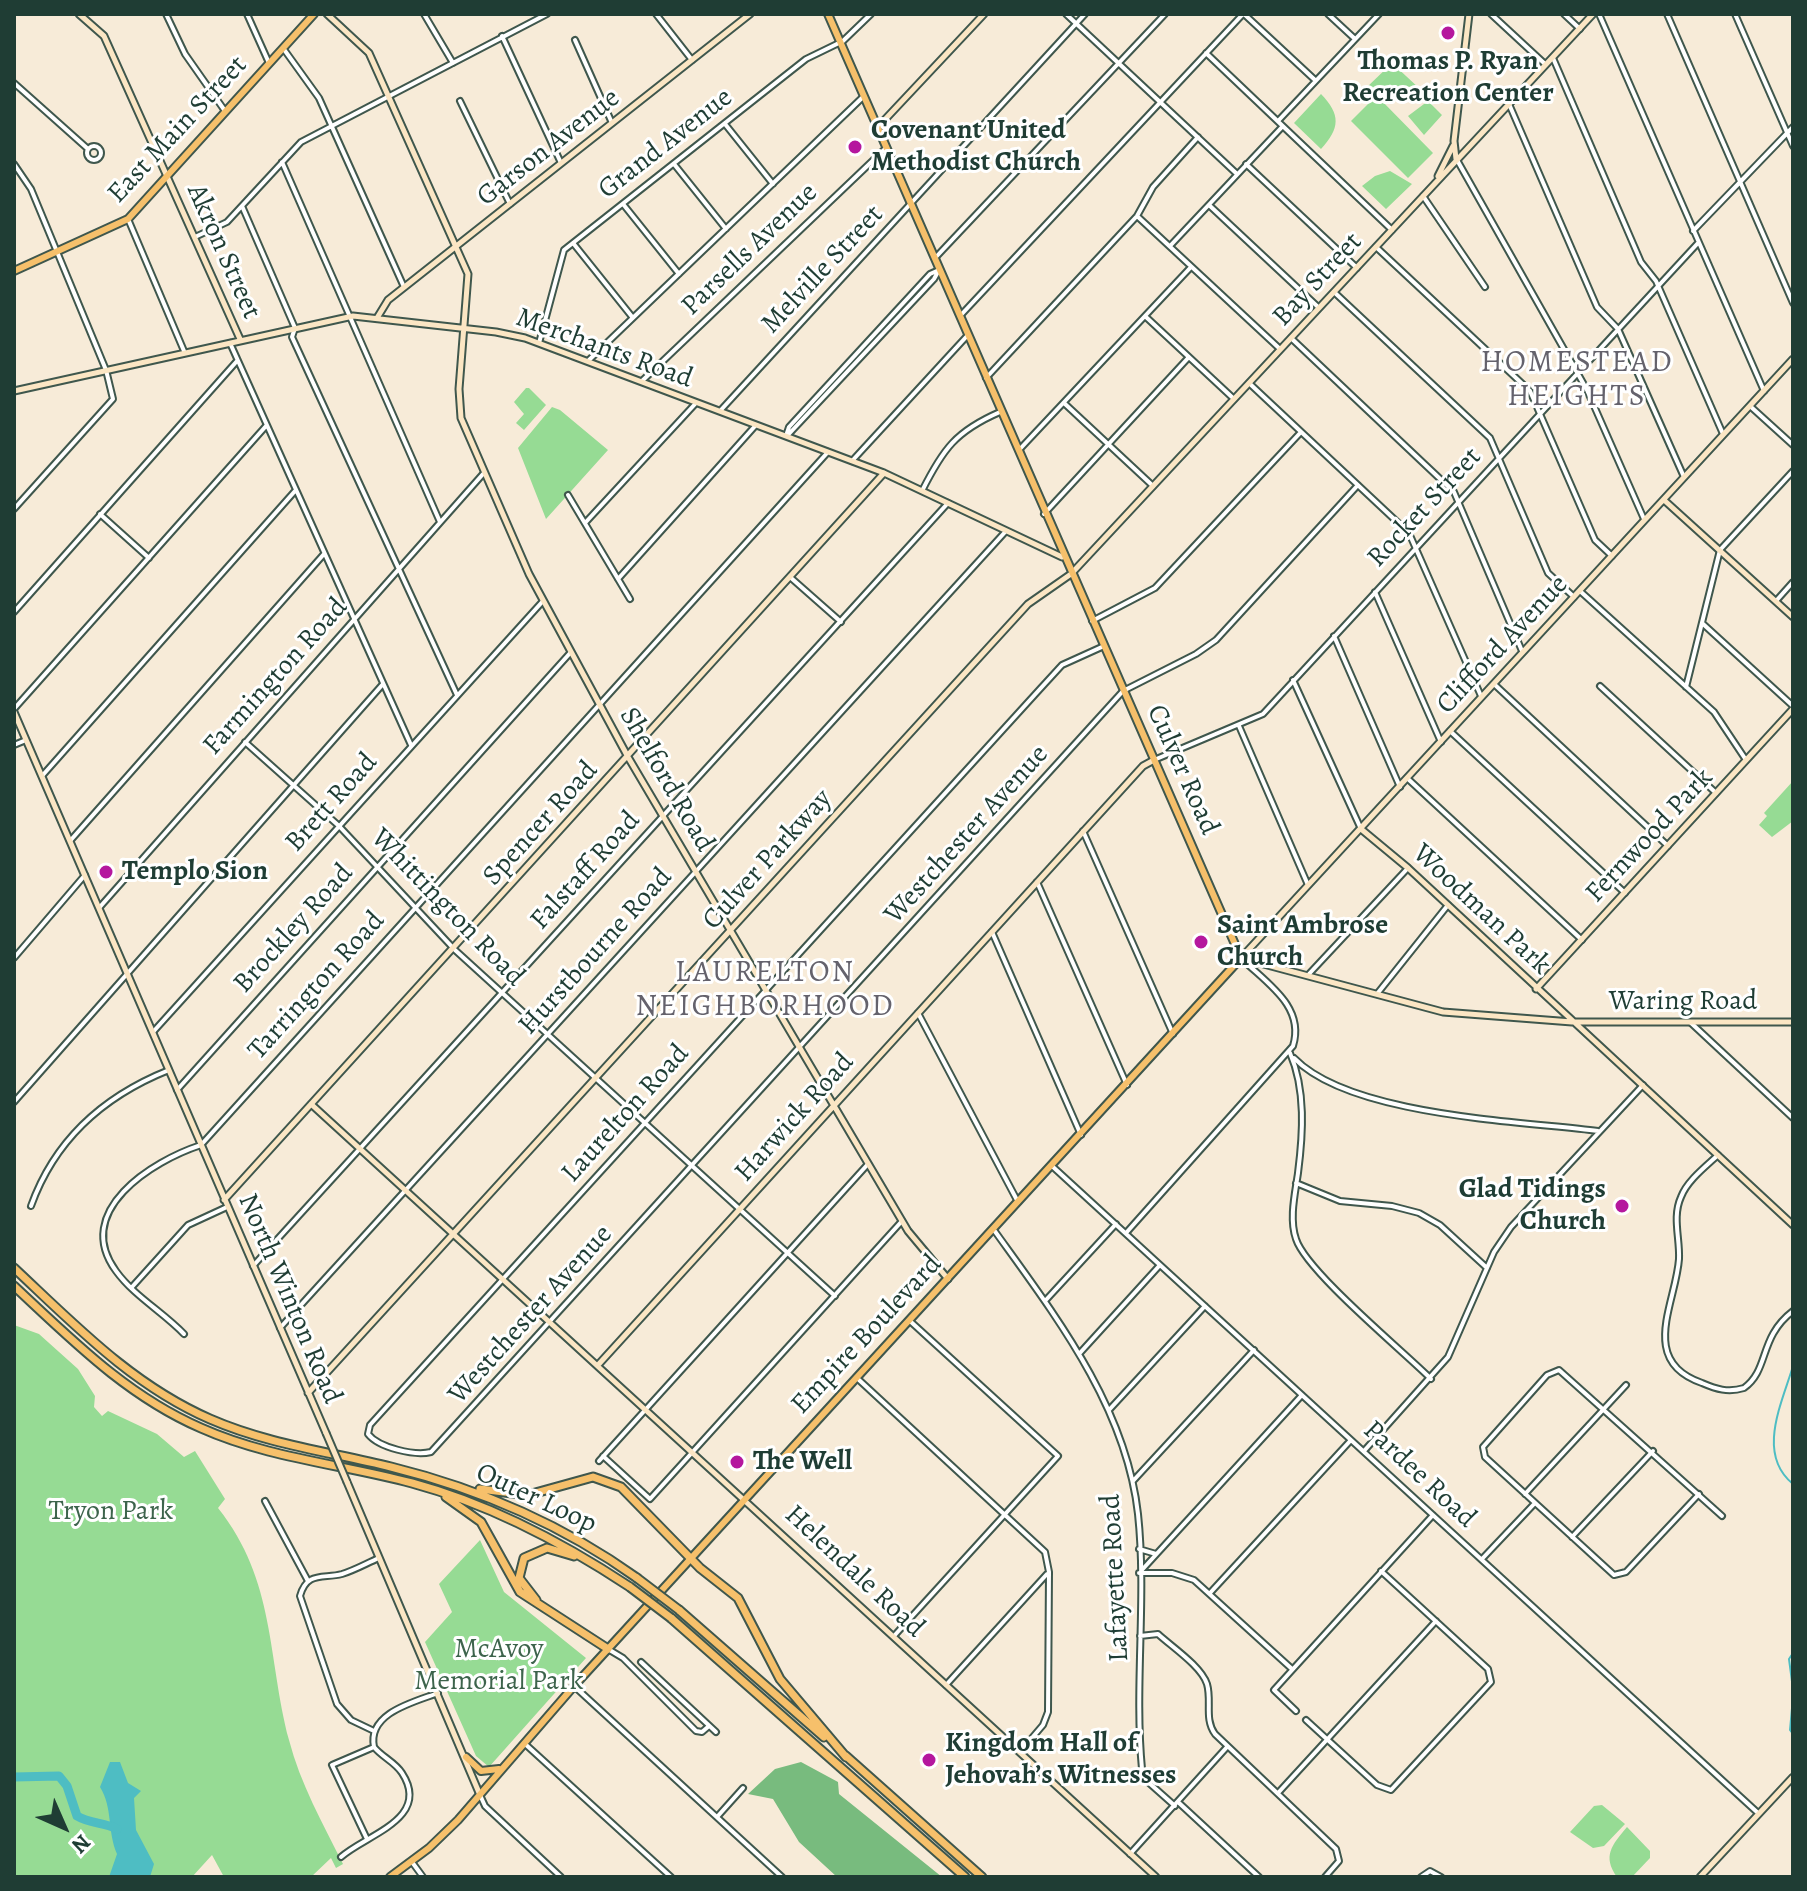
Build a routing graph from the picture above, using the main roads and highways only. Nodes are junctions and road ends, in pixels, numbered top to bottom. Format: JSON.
{"nodes":[{"id":1,"x":314,"y":14,"type":"edge"},
{"id":2,"x":828,"y":14,"type":"edge"},
{"id":3,"x":14,"y":271,"type":"edge"},
{"id":4,"x":1241,"y":958,"type":"joint"},
{"id":5,"x":14,"y":1268,"type":"edge"},
{"id":6,"x":14,"y":1286,"type":"edge"},
{"id":7,"x":418,"y":1474,"type":"junction"},
{"id":8,"x":406,"y":1482,"type":"junction"},
{"id":9,"x":691,"y":1559,"type":"junction"},
{"id":10,"x":630,"y":1587,"type":"junction"},
{"id":11,"x":553,"y":1614,"type":"junction"},
{"id":12,"x":608,"y":1649,"type":"junction"},
{"id":13,"x":466,"y":1757,"type":"road end"},
{"id":14,"x":846,"y":1757,"type":"junction"},
{"id":15,"x":505,"y":1765,"type":"junction"},
{"id":16,"x":390,"y":1877,"type":"edge"},
{"id":17,"x":965,"y":1877,"type":"edge"},
{"id":18,"x":982,"y":1877,"type":"edge"}],
"edges":[{"from":1,"to":3,"type":"main road","name":"East Main Street"},
{"from":2,"to":4,"type":"main road","name":"Culver Road"},
{"from":4,"to":9,"type":"main road","name":"Empire Boulevard"},
{"from":5,"to":7,"type":"highway","name":"Outer Loop"},
{"from":6,"to":8,"type":"highway","name":"Outer Loop"},
{"from":7,"to":9,"type":"highway"},
{"from":7,"to":14,"type":"highway","name":"Outer Loop","bridge":true},
{"from":8,"to":10,"type":"highway","name":"Outer Loop"},
{"from":8,"to":11,"type":"highway"},
{"from":9,"to":12,"type":"main road","name":"Empire Boulevard"},
{"from":9,"to":14,"type":"highway"},
{"from":10,"to":11,"type":"highway"},
{"from":10,"to":17,"type":"highway","name":"Outer Loop","bridge":true},
{"from":11,"to":12,"type":"highway"},
{"from":12,"to":15,"type":"main road","name":"Empire Boulevard"},
{"from":13,"to":15,"type":"main road"},
{"from":14,"to":18,"type":"highway","name":"Outer Loop"},
{"from":15,"to":16,"type":"main road","name":"Empire Boulevard"}]}
